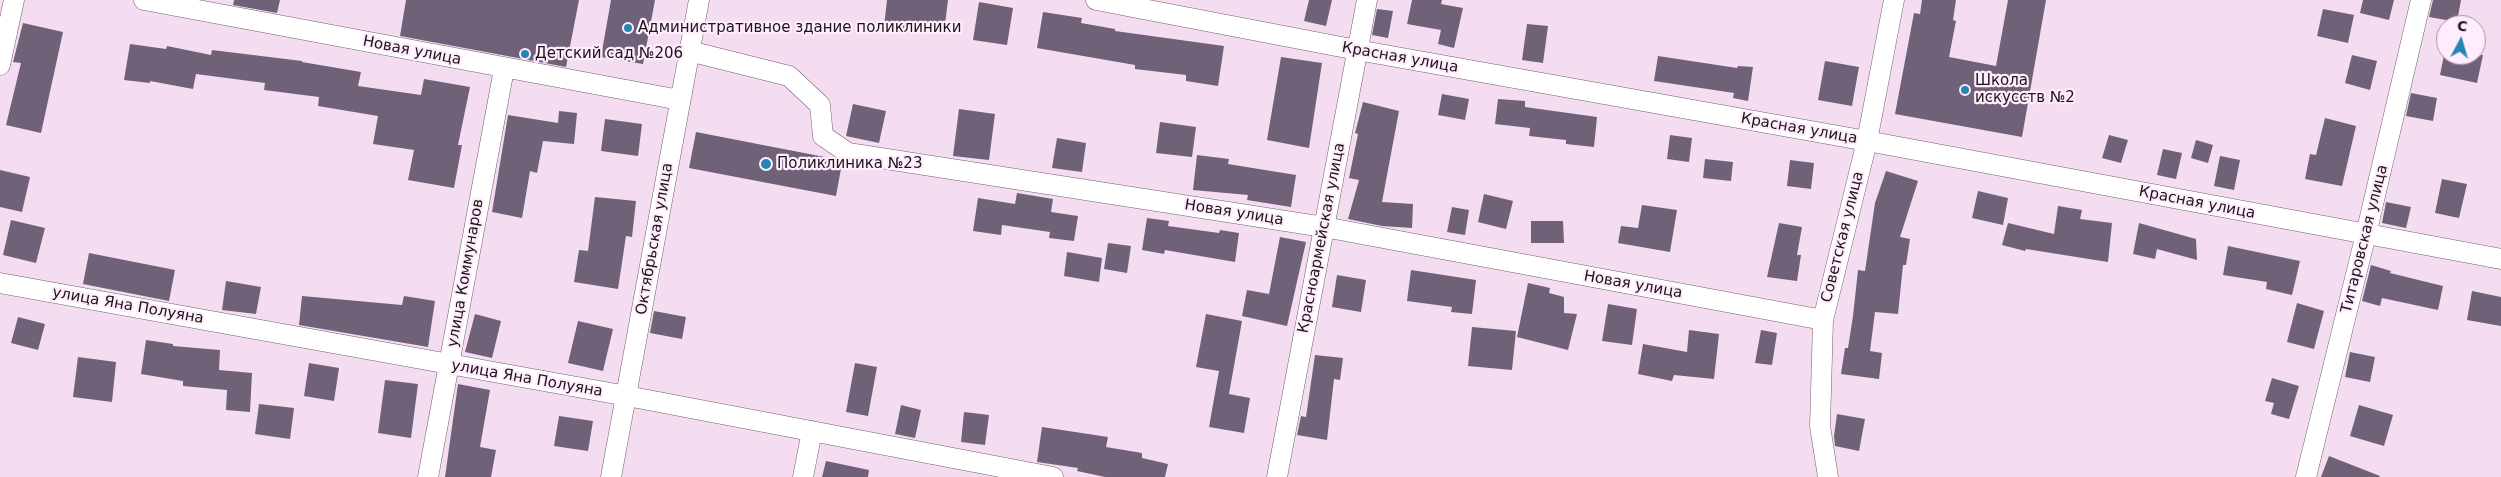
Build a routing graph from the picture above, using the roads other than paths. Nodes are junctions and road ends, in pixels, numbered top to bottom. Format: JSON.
{"nodes":[{"id":1,"x":14,"y":0,"type":"edge"},
{"id":2,"x":144,"y":0,"type":"edge"},
{"id":3,"x":699,"y":0,"type":"edge"},
{"id":4,"x":1096,"y":0,"type":"edge"},
{"id":5,"x":1367,"y":0,"type":"edge"},
{"id":6,"x":1894,"y":0,"type":"edge"},
{"id":7,"x":2421,"y":0,"type":"edge"},
{"id":8,"x":1357,"y":50,"type":"junction"},
{"id":9,"x":689,"y":51,"type":"junction"},
{"id":10,"x":0,"y":65,"type":"edge"},
{"id":11,"x":504,"y":69,"type":"junction"},
{"id":12,"x":680,"y":100,"type":"junction"},
{"id":13,"x":1867,"y":141,"type":"junction"},
{"id":14,"x":1324,"y":228,"type":"junction"},
{"id":15,"x":2366,"y":234,"type":"junction"},
{"id":16,"x":2501,"y":259,"type":"edge"},
{"id":17,"x":0,"y":283,"type":"edge"},
{"id":18,"x":1823,"y":320,"type":"junction"},
{"id":19,"x":449,"y":366,"type":"junction"},
{"id":20,"x":627,"y":396,"type":"junction"},
{"id":21,"x":812,"y":431,"type":"junction"},
{"id":22,"x":428,"y":477,"type":"edge"},
{"id":23,"x":611,"y":477,"type":"edge"},
{"id":24,"x":803,"y":477,"type":"edge"},
{"id":25,"x":1053,"y":477,"type":"edge"},
{"id":26,"x":1277,"y":477,"type":"edge"},
{"id":27,"x":1828,"y":477,"type":"edge"},
{"id":28,"x":2306,"y":477,"type":"edge"}],
"edges":[{"from":1,"to":10,"type":"street"},
{"from":2,"to":11,"type":"street","name":"Новая улица"},
{"from":3,"to":9,"type":"street","name":"Октябрьская улица"},
{"from":4,"to":8,"type":"street","name":"Красная улица"},
{"from":5,"to":8,"type":"street","name":"Красноармейская улица"},
{"from":6,"to":13,"type":"street","name":"Советская улица"},
{"from":7,"to":15,"type":"street","name":"Титаровская улица"},
{"from":8,"to":13,"type":"street","name":"Красная улица"},
{"from":8,"to":14,"type":"street","name":"Красноармейская улица"},
{"from":9,"to":12,"type":"street","name":"Октябрьская улица"},
{"from":9,"to":14,"type":"street","name":"Новая улица"},
{"from":11,"to":12,"type":"street","name":"Новая улица"},
{"from":11,"to":19,"type":"street","name":"улица Коммунаров"},
{"from":12,"to":20,"type":"street","name":"Октябрьская улица"},
{"from":13,"to":15,"type":"street","name":"Красная улица"},
{"from":13,"to":18,"type":"street","name":"Советская улица"},
{"from":14,"to":18,"type":"street","name":"Новая улица"},
{"from":14,"to":26,"type":"street","name":"Красноармейская улица"},
{"from":15,"to":16,"type":"street","name":"Красная улица"},
{"from":15,"to":28,"type":"street","name":"Титаровская улица"},
{"from":17,"to":19,"type":"street","name":"улица Яна Полуяна"},
{"from":18,"to":27,"type":"street","name":"Советская улица"},
{"from":19,"to":20,"type":"street","name":"улица Яна Полуяна"},
{"from":19,"to":22,"type":"street","name":"улица Коммунаров"},
{"from":20,"to":21,"type":"street","name":"улица Яна Полуяна"},
{"from":20,"to":23,"type":"street","name":"Октябрьская улица"},
{"from":21,"to":24,"type":"street"},
{"from":21,"to":25,"type":"street","name":"улица Яна Полуяна"}]}
